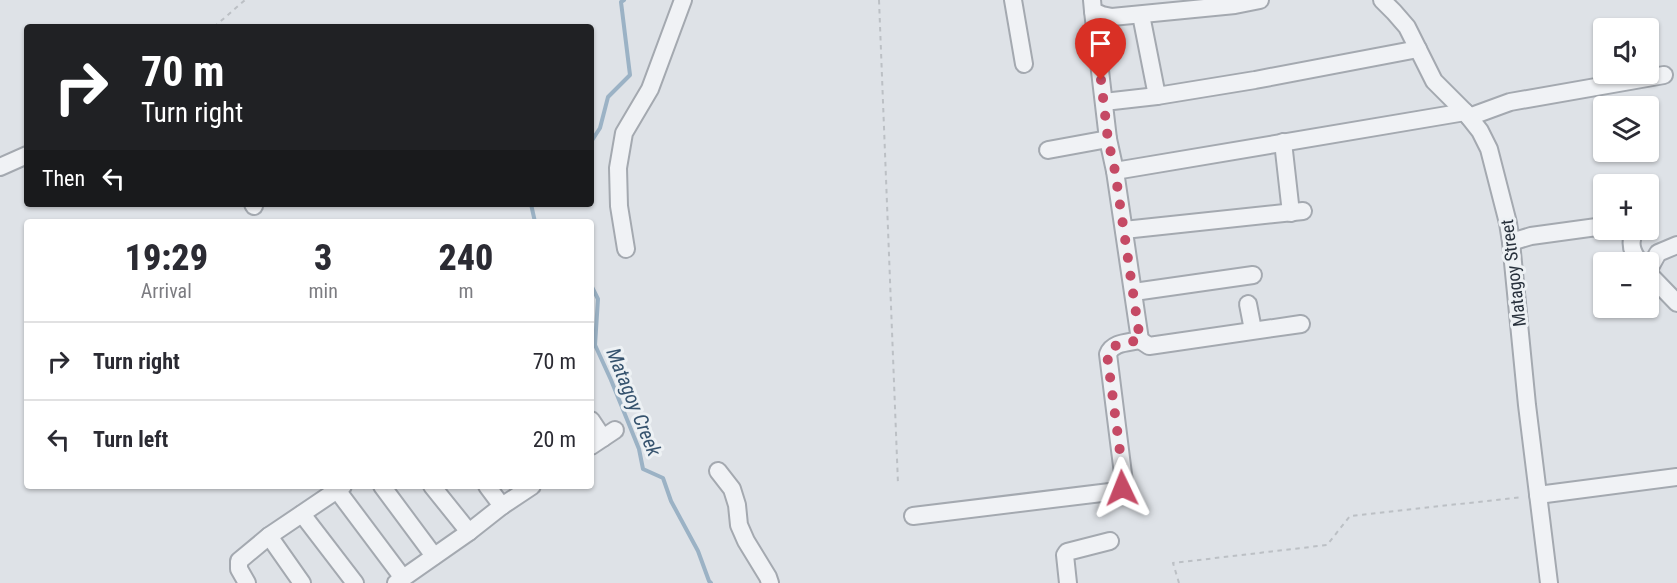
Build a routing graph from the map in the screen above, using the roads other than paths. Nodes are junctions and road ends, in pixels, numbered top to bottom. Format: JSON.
{"nodes":[{"id":1,"x":683,"y":0,"type":"edge"},
{"id":2,"x":1013,"y":0,"type":"edge"},
{"id":3,"x":1260,"y":0,"type":"edge"},
{"id":4,"x":1384,"y":0,"type":"edge"},
{"id":5,"x":1235,"y":2,"type":"edge"},
{"id":6,"x":1093,"y":6,"type":"edge"},
{"id":7,"x":1141,"y":15,"type":"junction"},
{"id":8,"x":1418,"y":50,"type":"junction"},
{"id":9,"x":1024,"y":64,"type":"dead end"},
{"id":10,"x":1664,"y":75,"type":"dead end"},
{"id":11,"x":1157,"y":96,"type":"junction"},
{"id":12,"x":1104,"y":102,"type":"junction"},
{"id":13,"x":1467,"y":114,"type":"junction"},
{"id":14,"x":1108,"y":140,"type":"junction"},
{"id":15,"x":1283,"y":142,"type":"junction"},
{"id":16,"x":1048,"y":150,"type":"dead end"},
{"id":17,"x":24,"y":156,"type":"edge"},
{"id":18,"x":0,"y":167,"type":"edge"},
{"id":19,"x":1115,"y":171,"type":"junction"},
{"id":20,"x":1593,"y":228,"type":"edge"},
{"id":21,"x":1124,"y":230,"type":"junction"},
{"id":22,"x":1511,"y":242,"type":"junction"},
{"id":23,"x":1677,"y":245,"type":"edge"},
{"id":24,"x":626,"y":249,"type":"dead end"},
{"id":25,"x":1659,"y":253,"type":"edge"},
{"id":26,"x":1253,"y":275,"type":"dead end"},
{"id":27,"x":1659,"y":284,"type":"edge"},
{"id":28,"x":1134,"y":292,"type":"junction"},
{"id":29,"x":1677,"y":303,"type":"edge"},
{"id":30,"x":1248,"y":304,"type":"dead end"},
{"id":31,"x":1301,"y":324,"type":"dead end"},
{"id":32,"x":1252,"y":330,"type":"junction"},
{"id":33,"x":1140,"y":340,"type":"junction"},
{"id":34,"x":594,"y":424,"type":"edge"},
{"id":35,"x":603,"y":438,"type":"edge"},
{"id":36,"x":718,"y":471,"type":"dead end"},
{"id":37,"x":1677,"y":477,"type":"edge"},
{"id":38,"x":339,"y":489,"type":"edge"},
{"id":39,"x":341,"y":489,"type":"edge"},
{"id":40,"x":384,"y":489,"type":"edge"},
{"id":41,"x":434,"y":489,"type":"edge"},
{"id":42,"x":489,"y":489,"type":"edge"},
{"id":43,"x":528,"y":489,"type":"edge"},
{"id":44,"x":1538,"y":495,"type":"junction"},
{"id":45,"x":502,"y":506,"type":"junction"},
{"id":46,"x":302,"y":514,"type":"junction"},
{"id":47,"x":913,"y":516,"type":"dead end"},
{"id":48,"x":469,"y":532,"type":"junction"},
{"id":49,"x":269,"y":536,"type":"junction"},
{"id":50,"x":1110,"y":541,"type":"dead end"},
{"id":51,"x":434,"y":556,"type":"junction"},
{"id":52,"x":400,"y":580,"type":"edge"},
{"id":53,"x":248,"y":583,"type":"edge"},
{"id":54,"x":302,"y":583,"type":"edge"},
{"id":55,"x":355,"y":583,"type":"edge"},
{"id":56,"x":770,"y":583,"type":"edge"},
{"id":57,"x":1068,"y":583,"type":"edge"},
{"id":58,"x":1549,"y":583,"type":"edge"}],
"edges":[{"from":1,"to":24,"type":"street"},
{"from":2,"to":9,"type":"street"},
{"from":3,"to":5,"type":"street"},
{"from":4,"to":8,"type":"street","name":"Matagoy Street"},
{"from":5,"to":7,"type":"street"},
{"from":6,"to":7,"type":"street"},
{"from":6,"to":12,"type":"street"},
{"from":7,"to":11,"type":"street"},
{"from":8,"to":11,"type":"street"},
{"from":8,"to":13,"type":"street","name":"Matagoy Street"},
{"from":10,"to":13,"type":"street"},
{"from":11,"to":12,"type":"street"},
{"from":12,"to":14,"type":"street"},
{"from":13,"to":15,"type":"street"},
{"from":13,"to":22,"type":"street","name":"Matagoy Street"},
{"from":14,"to":16,"type":"street"},
{"from":14,"to":19,"type":"street"},
{"from":15,"to":19,"type":"street"},
{"from":15,"to":21,"type":"street"},
{"from":17,"to":18,"type":"street"},
{"from":19,"to":21,"type":"street"},
{"from":20,"to":22,"type":"street"},
{"from":21,"to":28,"type":"street"},
{"from":22,"to":44,"type":"street","name":"Matagoy Street"},
{"from":23,"to":25,"type":"street"},
{"from":26,"to":28,"type":"street"},
{"from":27,"to":29,"type":"street"},
{"from":28,"to":33,"type":"street"},
{"from":30,"to":32,"type":"street"},
{"from":31,"to":32,"type":"street"},
{"from":32,"to":33,"type":"street"},
{"from":33,"to":47,"type":"street"},
{"from":34,"to":35,"type":"street"},
{"from":36,"to":56,"type":"street"},
{"from":37,"to":44,"type":"street"},
{"from":38,"to":46,"type":"street"},
{"from":39,"to":52,"type":"street"},
{"from":40,"to":51,"type":"street"},
{"from":41,"to":48,"type":"street"},
{"from":42,"to":45,"type":"street"},
{"from":43,"to":45,"type":"street"},
{"from":44,"to":58,"type":"street","name":"Matagoy Street"},
{"from":45,"to":48,"type":"street"},
{"from":46,"to":49,"type":"street"},
{"from":46,"to":55,"type":"street"},
{"from":48,"to":51,"type":"street"},
{"from":49,"to":53,"type":"street"},
{"from":49,"to":54,"type":"street"},
{"from":50,"to":57,"type":"street"},
{"from":51,"to":52,"type":"street"}]}
